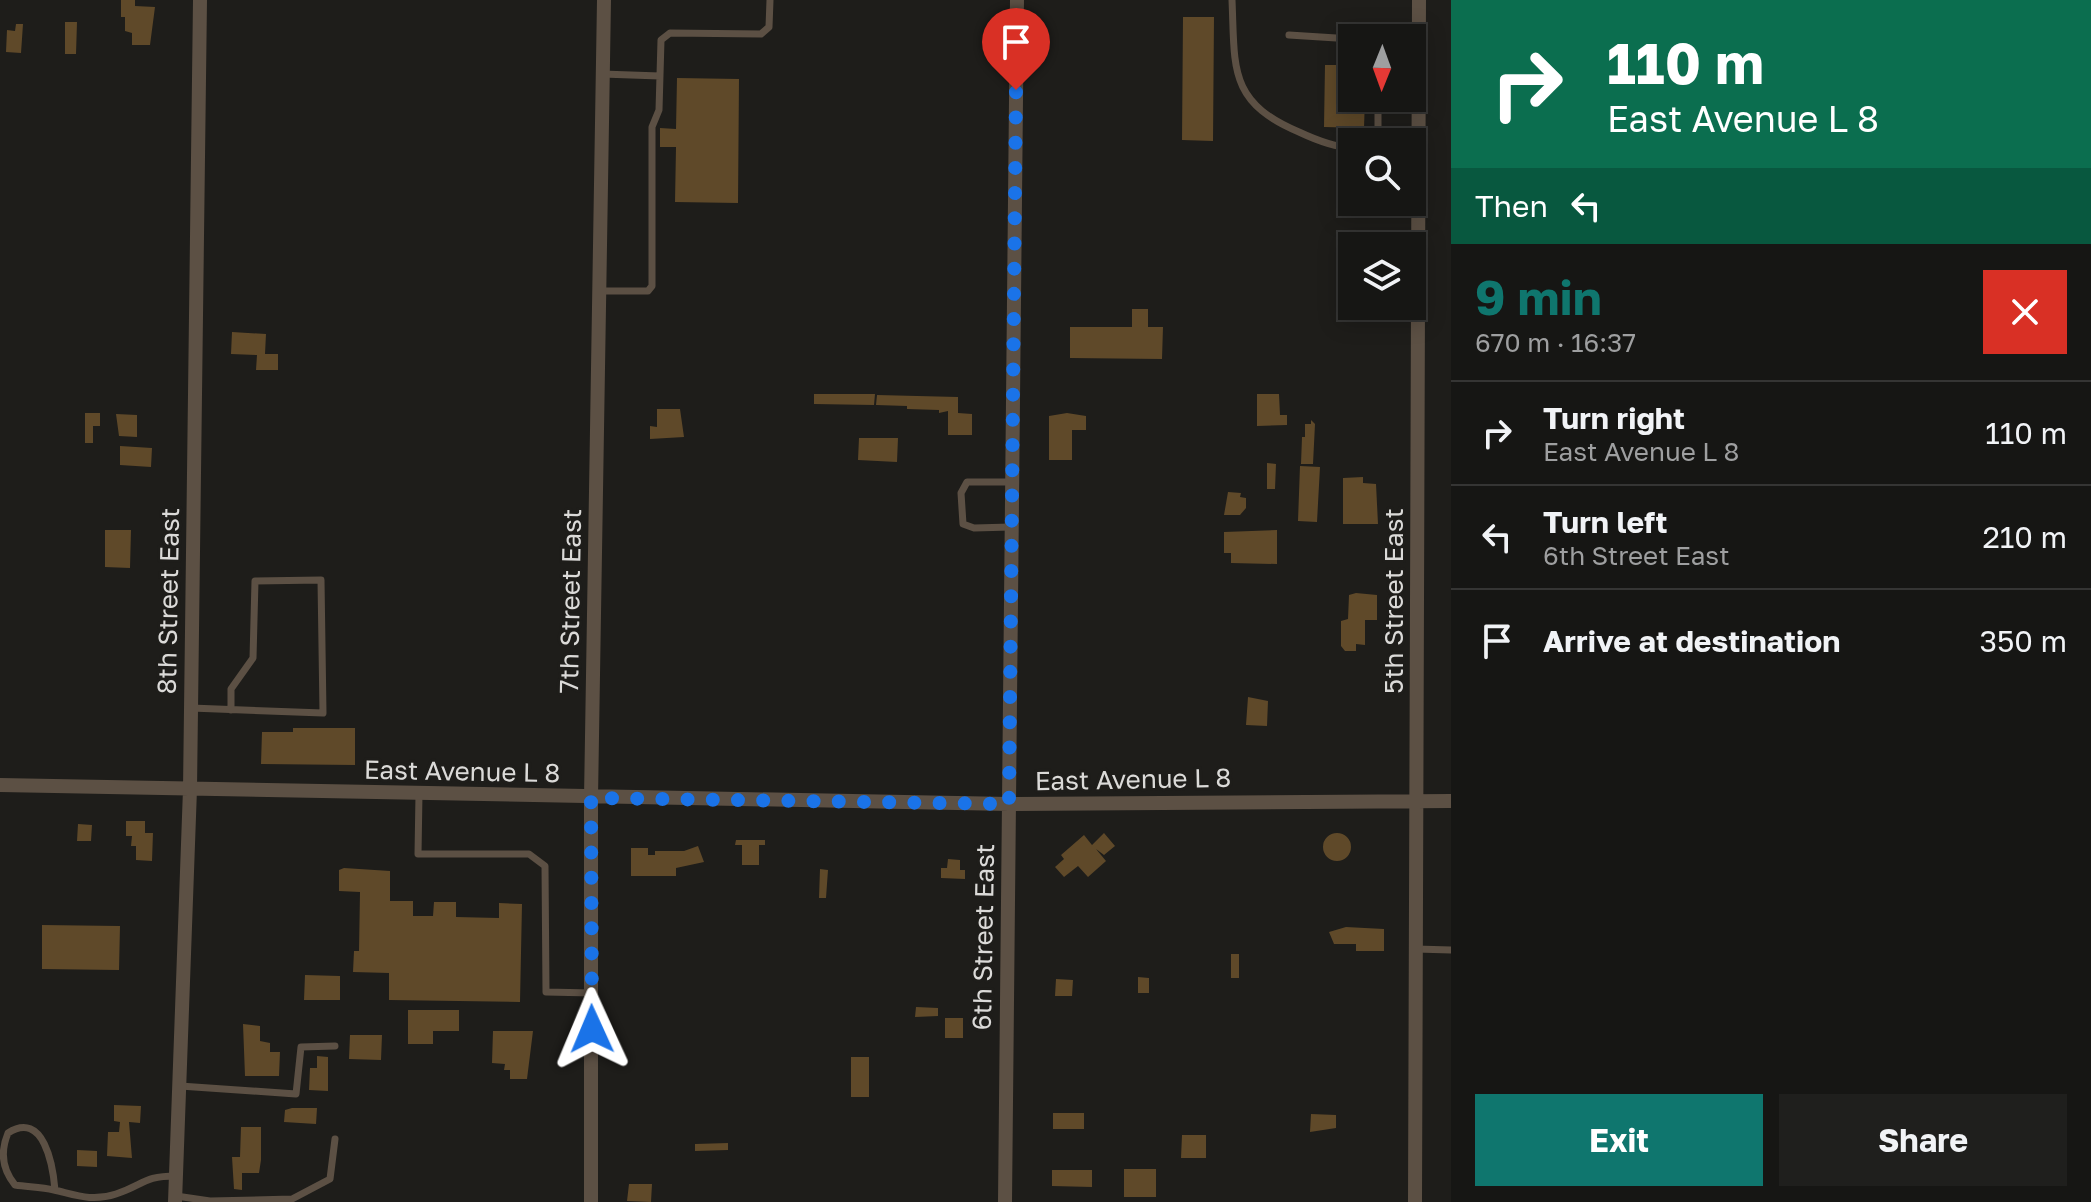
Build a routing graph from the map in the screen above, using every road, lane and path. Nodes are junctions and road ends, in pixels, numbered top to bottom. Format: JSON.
{"nodes":[{"id":1,"x":200,"y":0,"type":"edge"},
{"id":2,"x":604,"y":0,"type":"edge"},
{"id":3,"x":770,"y":0,"type":"edge"},
{"id":4,"x":1017,"y":0,"type":"edge"},
{"id":5,"x":1232,"y":0,"type":"edge"},
{"id":6,"x":1419,"y":0,"type":"edge"},
{"id":7,"x":1289,"y":35,"type":"dead end"},
{"id":8,"x":1338,"y":38,"type":"edge"},
{"id":9,"x":602,"y":74,"type":"junction"},
{"id":10,"x":660,"y":76,"type":"junction"},
{"id":11,"x":1416,"y":128,"type":"edge"},
{"id":12,"x":1338,"y":146,"type":"edge"},
{"id":13,"x":1415,"y":216,"type":"edge"},
{"id":14,"x":599,"y":291,"type":"junction"},
{"id":15,"x":1011,"y":482,"type":"junction"},
{"id":16,"x":1011,"y":527,"type":"junction"},
{"id":17,"x":191,"y":708,"type":"junction"},
{"id":18,"x":231,"y":710,"type":"junction"},
{"id":19,"x":0,"y":785,"type":"edge"},
{"id":20,"x":190,"y":789,"type":"junction"},
{"id":21,"x":419,"y":794,"type":"junction"},
{"id":22,"x":591,"y":798,"type":"junction"},
{"id":23,"x":1416,"y":800,"type":"junction"},
{"id":24,"x":1451,"y":801,"type":"edge"},
{"id":25,"x":1009,"y":804,"type":"junction"},
{"id":26,"x":1416,"y":949,"type":"junction"},
{"id":27,"x":1451,"y":950,"type":"edge"},
{"id":28,"x":592,"y":993,"type":"junction"},
{"id":29,"x":335,"y":1046,"type":"dead end"},
{"id":30,"x":180,"y":1086,"type":"junction"},
{"id":31,"x":335,"y":1139,"type":"dead end"},
{"id":32,"x":176,"y":1176,"type":"junction"},
{"id":33,"x":55,"y":1190,"type":"junction"},
{"id":34,"x":176,"y":1199,"type":"edge"},
{"id":35,"x":591,"y":1202,"type":"edge"},
{"id":36,"x":1005,"y":1202,"type":"edge"},
{"id":37,"x":1415,"y":1202,"type":"edge"}],
"edges":[{"from":1,"to":17,"type":"street","name":"8th Street East"},
{"from":2,"to":9,"type":"street","name":"7th Street East"},
{"from":3,"to":10,"type":"lane"},
{"from":4,"to":15,"type":"street","name":"6th Street East"},
{"from":5,"to":12,"type":"lane"},
{"from":6,"to":11,"type":"street","name":"5th Street East"},
{"from":7,"to":8,"type":"lane"},
{"from":9,"to":10,"type":"lane"},
{"from":9,"to":14,"type":"street","name":"7th Street East"},
{"from":10,"to":14,"type":"lane"},
{"from":13,"to":23,"type":"street","name":"5th Street East"},
{"from":14,"to":22,"type":"street","name":"7th Street East"},
{"from":15,"to":16,"type":"street","name":"6th Street East"},
{"from":15,"to":16,"type":"lane"},
{"from":16,"to":25,"type":"street","name":"6th Street East"},
{"from":17,"to":18,"type":"lane"},
{"from":17,"to":20,"type":"street","name":"8th Street East"},
{"from":18,"to":18,"type":"lane"},
{"from":19,"to":20,"type":"street","name":"East Avenue L 8"},
{"from":20,"to":21,"type":"street","name":"East Avenue L 8"},
{"from":20,"to":30,"type":"street","name":"8th Street East"},
{"from":21,"to":22,"type":"street","name":"East Avenue L 8"},
{"from":21,"to":28,"type":"lane"},
{"from":22,"to":25,"type":"street","name":"East Avenue L 8"},
{"from":22,"to":28,"type":"street","name":"7th Street East"},
{"from":23,"to":24,"type":"street","name":"East Avenue L 8"},
{"from":23,"to":25,"type":"street","name":"East Avenue L 8"},
{"from":23,"to":26,"type":"street","name":"5th Street East"},
{"from":25,"to":36,"type":"street","name":"6th Street East"},
{"from":26,"to":27,"type":"lane"},
{"from":26,"to":37,"type":"street","name":"5th Street East"},
{"from":28,"to":35,"type":"street","name":"7th Street East"},
{"from":29,"to":30,"type":"lane"},
{"from":30,"to":32,"type":"street","name":"8th Street East"},
{"from":31,"to":34,"type":"lane"},
{"from":32,"to":33,"type":"lane"},
{"from":32,"to":34,"type":"street","name":"8th Street East"},
{"from":33,"to":33,"type":"lane"}]}
